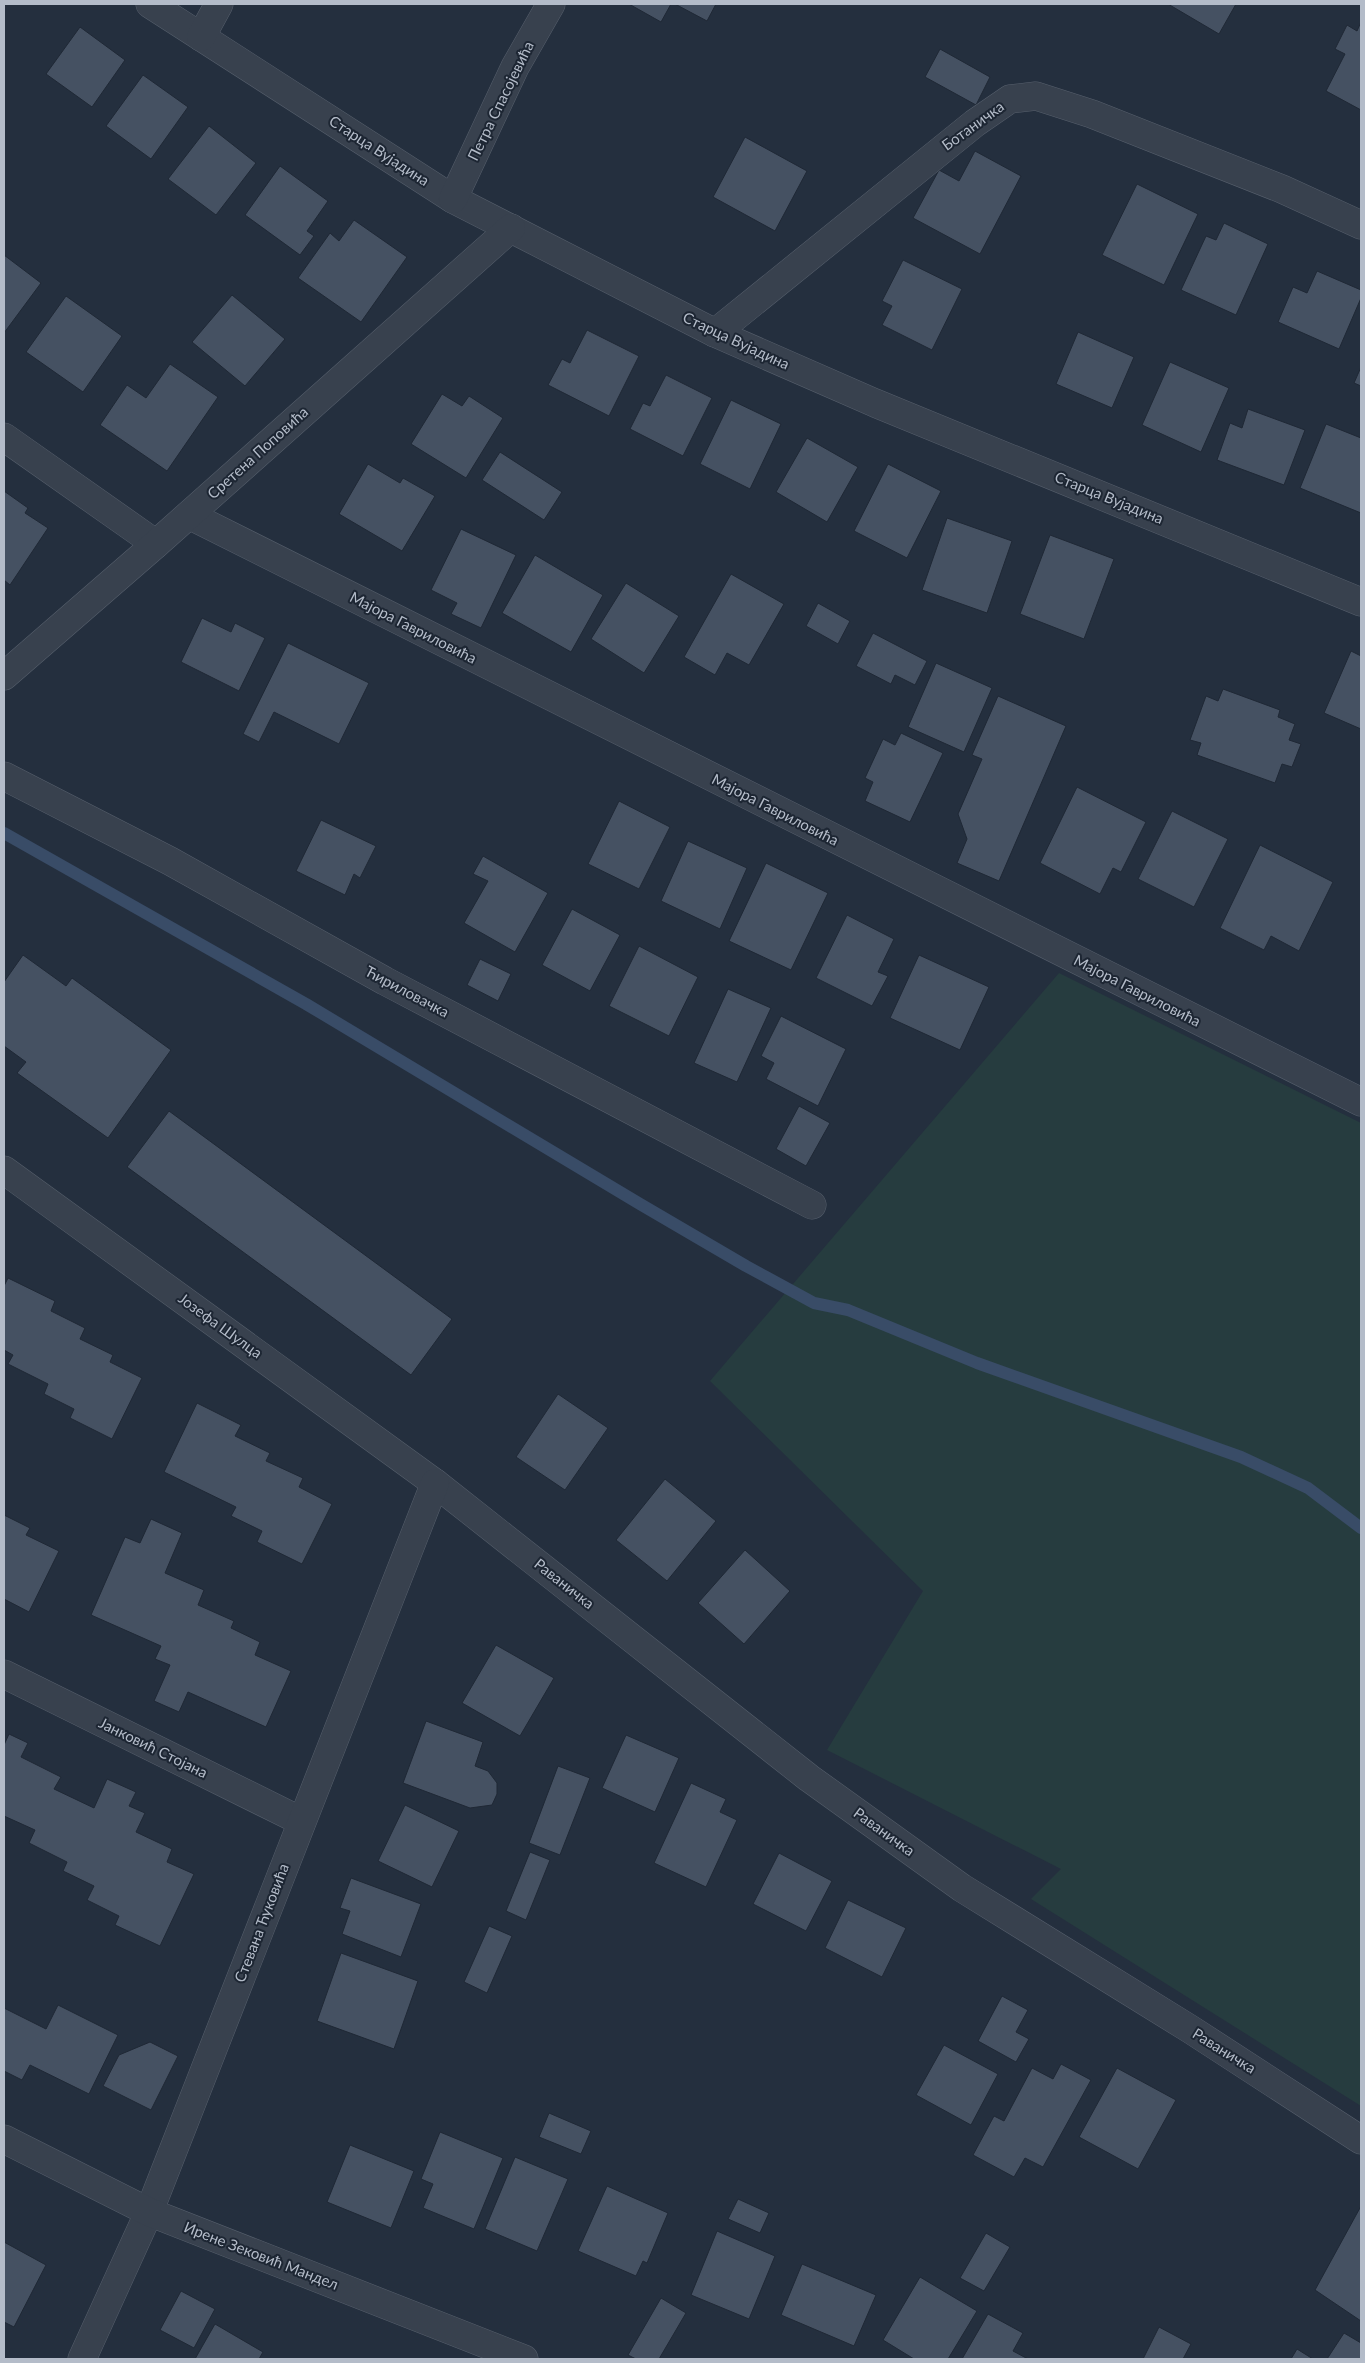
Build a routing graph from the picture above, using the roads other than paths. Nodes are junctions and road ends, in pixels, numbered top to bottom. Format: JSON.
{"nodes":[{"id":1,"x":150,"y":4,"type":"edge"},
{"id":2,"x":219,"y":4,"type":"edge"},
{"id":3,"x":551,"y":4,"type":"edge"},
{"id":4,"x":200,"y":37,"type":"junction"},
{"id":5,"x":453,"y":199,"type":"junction"},
{"id":6,"x":1361,"y":225,"type":"edge"},
{"id":7,"x":510,"y":228,"type":"junction"},
{"id":8,"x":714,"y":333,"type":"junction"},
{"id":9,"x":4,"y":438,"type":"edge"},
{"id":10,"x":189,"y":515,"type":"junction"},
{"id":11,"x":156,"y":544,"type":"junction"},
{"id":12,"x":1361,"y":602,"type":"edge"},
{"id":13,"x":4,"y":676,"type":"edge"},
{"id":14,"x":4,"y":776,"type":"edge"},
{"id":15,"x":1361,"y":1102,"type":"edge"},
{"id":16,"x":4,"y":1170,"type":"edge"},
{"id":17,"x":812,"y":1205,"type":"dead end"},
{"id":18,"x":435,"y":1483,"type":"junction"},
{"id":19,"x":4,"y":1674,"type":"edge"},
{"id":20,"x":301,"y":1821,"type":"junction"},
{"id":21,"x":4,"y":2139,"type":"edge"},
{"id":22,"x":1361,"y":2140,"type":"edge"},
{"id":23,"x":149,"y":2212,"type":"junction"},
{"id":24,"x":82,"y":2359,"type":"edge"},
{"id":25,"x":524,"y":2359,"type":"edge"}],
"edges":[{"from":1,"to":4,"type":"street","name":"Старца Вујадина"},
{"from":2,"to":4,"type":"street"},
{"from":3,"to":5,"type":"street","name":"Петра Спасојевића"},
{"from":4,"to":5,"type":"street","name":"Старца Вујадина"},
{"from":5,"to":7,"type":"street","name":"Старца Вујадина"},
{"from":6,"to":8,"type":"street","name":"Ботаничка"},
{"from":7,"to":8,"type":"street","name":"Старца Вујадина"},
{"from":7,"to":10,"type":"street","name":"Сретена Поповића"},
{"from":8,"to":12,"type":"street","name":"Старца Вујадина"},
{"from":9,"to":11,"type":"street"},
{"from":10,"to":11,"type":"street","name":"Сретена Поповића"},
{"from":10,"to":15,"type":"street","name":"Мајора Гавриловића"},
{"from":11,"to":13,"type":"street","name":"Сретена Поповића"},
{"from":14,"to":17,"type":"street","name":"Ћириловачка"},
{"from":16,"to":18,"type":"street","name":"Јозефа Шулца"},
{"from":18,"to":20,"type":"street","name":"Стевана Ћуковића"},
{"from":18,"to":22,"type":"street","name":"Раваничка"},
{"from":19,"to":20,"type":"street","name":"Јанковић Стојана"},
{"from":20,"to":23,"type":"street","name":"Стевана Ћуковића"},
{"from":21,"to":23,"type":"street","name":"Ирене Зековић Мандел"},
{"from":23,"to":24,"type":"street","name":"Стевана Ћуковића"},
{"from":23,"to":25,"type":"street","name":"Ирене Зековић Мандел"}]}
